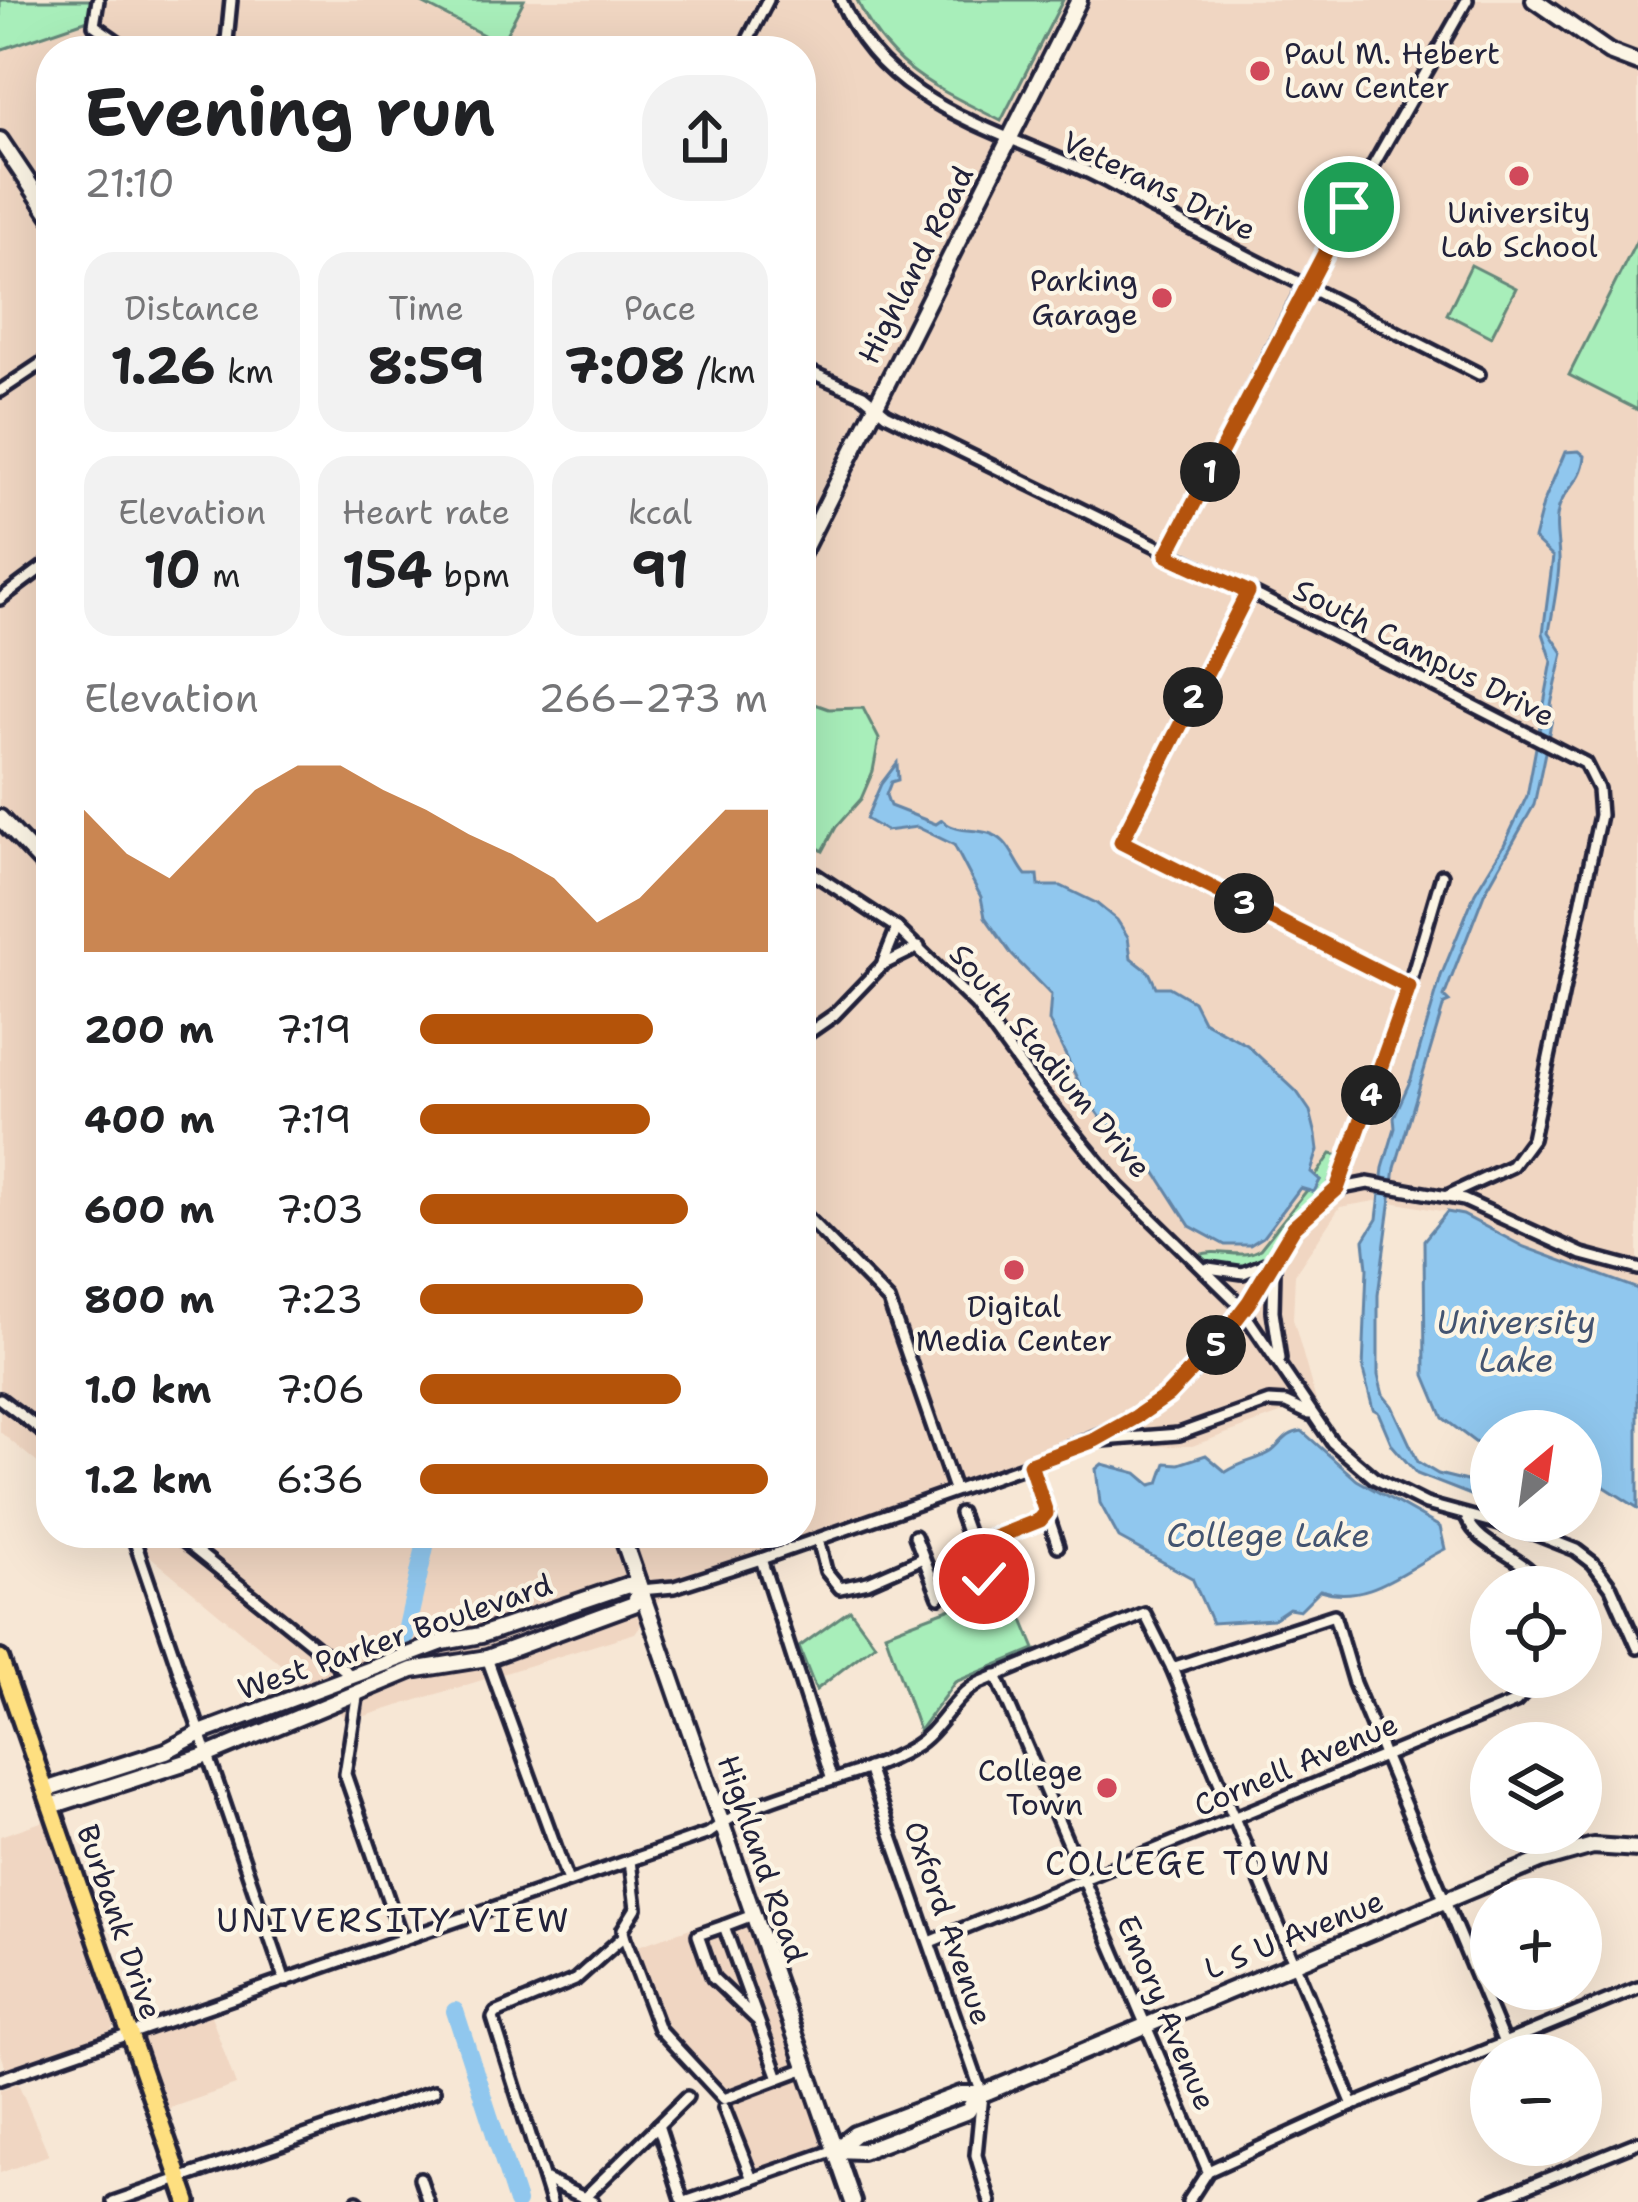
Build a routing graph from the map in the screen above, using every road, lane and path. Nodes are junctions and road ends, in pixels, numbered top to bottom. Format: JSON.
{"nodes":[{"id":1,"x":98,"y":0,"type":"edge"},
{"id":2,"x":231,"y":0,"type":"edge"},
{"id":3,"x":768,"y":0,"type":"edge"},
{"id":4,"x":842,"y":0,"type":"edge"},
{"id":5,"x":1079,"y":0,"type":"edge"},
{"id":6,"x":1467,"y":0,"type":"edge"},
{"id":7,"x":1534,"y":0,"type":"edge"},
{"id":8,"x":109,"y":36,"type":"edge"},
{"id":9,"x":227,"y":36,"type":"edge"},
{"id":10,"x":750,"y":36,"type":"edge"},
{"id":11,"x":1638,"y":64,"type":"edge"},
{"id":12,"x":1010,"y":139,"type":"junction"},
{"id":13,"x":0,"y":140,"type":"edge"},
{"id":14,"x":36,"y":194,"type":"edge"},
{"id":15,"x":1306,"y":286,"type":"junction"},
{"id":16,"x":36,"y":367,"type":"edge"},
{"id":17,"x":1479,"y":374,"type":"dead end"},
{"id":18,"x":816,"y":375,"type":"edge"},
{"id":19,"x":0,"y":391,"type":"edge"},
{"id":20,"x":876,"y":405,"type":"junction"},
{"id":21,"x":816,"y":524,"type":"edge"},
{"id":22,"x":1167,"y":555,"type":"junction"},
{"id":23,"x":36,"y":572,"type":"edge"},
{"id":24,"x":1248,"y":592,"type":"junction"},
{"id":25,"x":0,"y":599,"type":"edge"},
{"id":26,"x":0,"y":818,"type":"edge"},
{"id":27,"x":36,"y":856,"type":"edge"},
{"id":28,"x":816,"y":875,"type":"edge"},
{"id":29,"x":1442,"y":875,"type":"dead end"},
{"id":30,"x":897,"y":928,"type":"junction"},
{"id":31,"x":919,"y":947,"type":"junction"},
{"id":32,"x":882,"y":965,"type":"junction"},
{"id":33,"x":1409,"y":987,"type":"junction"},
{"id":34,"x":816,"y":1028,"type":"edge"},
{"id":35,"x":1337,"y":1189,"type":"junction"},
{"id":36,"x":1447,"y":1196,"type":"junction"},
{"id":37,"x":816,"y":1226,"type":"edge"},
{"id":38,"x":1276,"y":1258,"type":"junction"},
{"id":39,"x":1203,"y":1266,"type":"junction"},
{"id":40,"x":1638,"y":1269,"type":"edge"},
{"id":41,"x":1242,"y":1310,"type":"junction"},
{"id":42,"x":1281,"y":1364,"type":"junction"},
{"id":43,"x":0,"y":1399,"type":"edge"},
{"id":44,"x":1310,"y":1414,"type":"junction"},
{"id":45,"x":36,"y":1427,"type":"edge"},
{"id":46,"x":1082,"y":1444,"type":"junction"},
{"id":47,"x":1030,"y":1464,"type":"junction"},
{"id":48,"x":953,"y":1489,"type":"junction"},
{"id":49,"x":960,"y":1513,"type":"dead end"},
{"id":50,"x":1046,"y":1513,"type":"junction"},
{"id":51,"x":1467,"y":1517,"type":"junction"},
{"id":52,"x":915,"y":1536,"type":"dead end"},
{"id":53,"x":818,"y":1538,"type":"joint"},
{"id":54,"x":974,"y":1546,"type":"junction"},
{"id":55,"x":1058,"y":1546,"type":"dead end"},
{"id":56,"x":136,"y":1548,"type":"edge"},
{"id":57,"x":193,"y":1548,"type":"edge"},
{"id":58,"x":626,"y":1548,"type":"edge"},
{"id":59,"x":790,"y":1548,"type":"edge"},
{"id":60,"x":761,"y":1558,"type":"junction"},
{"id":61,"x":923,"y":1558,"type":"junction"},
{"id":62,"x":1523,"y":1566,"type":"edge"},
{"id":63,"x":984,"y":1579,"type":"dead end"},
{"id":64,"x":640,"y":1590,"type":"junction"},
{"id":65,"x":939,"y":1597,"type":"dead end"},
{"id":66,"x":1638,"y":1648,"type":"edge"},
{"id":67,"x":0,"y":1658,"type":"edge"},
{"id":68,"x":487,"y":1658,"type":"junction"},
{"id":69,"x":1172,"y":1668,"type":"junction"},
{"id":70,"x":351,"y":1674,"type":"junction"},
{"id":71,"x":996,"y":1675,"type":"junction"},
{"id":72,"x":358,"y":1691,"type":"junction"},
{"id":73,"x":1520,"y":1698,"type":"edge"},
{"id":74,"x":200,"y":1733,"type":"junction"},
{"id":75,"x":1385,"y":1753,"type":"junction"},
{"id":76,"x":208,"y":1755,"type":"junction"},
{"id":77,"x":868,"y":1768,"type":"junction"},
{"id":78,"x":831,"y":1778,"type":"junction"},
{"id":79,"x":48,"y":1798,"type":"junction"},
{"id":80,"x":1235,"y":1817,"type":"junction"},
{"id":81,"x":721,"y":1824,"type":"junction"},
{"id":82,"x":1638,"y":1849,"type":"edge"},
{"id":83,"x":630,"y":1861,"type":"junction"},
{"id":84,"x":1082,"y":1879,"type":"junction"},
{"id":85,"x":568,"y":1882,"type":"junction"},
{"id":86,"x":1444,"y":1904,"type":"junction"},
{"id":87,"x":753,"y":1915,"type":"junction"},
{"id":88,"x":724,"y":1926,"type":"junction"},
{"id":89,"x":624,"y":1936,"type":"junction"},
{"id":90,"x":402,"y":1939,"type":"junction"},
{"id":91,"x":930,"y":1942,"type":"junction"},
{"id":92,"x":1292,"y":1964,"type":"junction"},
{"id":93,"x":285,"y":1981,"type":"junction"},
{"id":94,"x":1638,"y":1988,"type":"edge"},
{"id":95,"x":759,"y":2021,"type":"junction"},
{"id":96,"x":1145,"y":2025,"type":"junction"},
{"id":97,"x":130,"y":2034,"type":"junction"},
{"id":98,"x":1500,"y":2034,"type":"edge"},
{"id":99,"x":1526,"y":2034,"type":"edge"},
{"id":100,"x":1470,"y":2057,"type":"edge"},
{"id":101,"x":806,"y":2068,"type":"junction"},
{"id":102,"x":779,"y":2078,"type":"junction"},
{"id":103,"x":0,"y":2079,"type":"edge"},
{"id":104,"x":434,"y":2091,"type":"dead end"},
{"id":105,"x":686,"y":2096,"type":"dead end"},
{"id":106,"x":979,"y":2096,"type":"junction"},
{"id":107,"x":1353,"y":2105,"type":"junction"},
{"id":108,"x":724,"y":2108,"type":"dead end"},
{"id":109,"x":658,"y":2125,"type":"junction"},
{"id":110,"x":1638,"y":2142,"type":"edge"},
{"id":111,"x":835,"y":2150,"type":"junction"},
{"id":112,"x":1208,"y":2171,"type":"junction"},
{"id":113,"x":180,"y":2178,"type":"junction"},
{"id":114,"x":420,"y":2178,"type":"dead end"},
{"id":115,"x":752,"y":2179,"type":"junction"},
{"id":116,"x":546,"y":2180,"type":"junction"},
{"id":117,"x":1526,"y":2186,"type":"junction"},
{"id":118,"x":588,"y":2200,"type":"edge"},
{"id":119,"x":113,"y":2202,"type":"edge"},
{"id":120,"x":188,"y":2202,"type":"edge"},
{"id":121,"x":428,"y":2202,"type":"edge"},
{"id":122,"x":551,"y":2202,"type":"edge"},
{"id":123,"x":684,"y":2202,"type":"edge"},
{"id":124,"x":854,"y":2202,"type":"edge"},
{"id":125,"x":990,"y":2202,"type":"edge"},
{"id":126,"x":1188,"y":2202,"type":"edge"},
{"id":127,"x":1489,"y":2202,"type":"edge"},
{"id":128,"x":1533,"y":2202,"type":"edge"}],
"edges":[{"from":1,"to":8,"type":"street"},
{"from":2,"to":9,"type":"street"},
{"from":3,"to":10,"type":"street"},
{"from":4,"to":12,"type":"street","name":"Veterans Drive"},
{"from":5,"to":12,"type":"street","name":"Highland Road"},
{"from":6,"to":15,"type":"street"},
{"from":7,"to":11,"type":"street"},
{"from":12,"to":15,"type":"street","name":"Veterans Drive"},
{"from":12,"to":20,"type":"street","name":"Highland Road"},
{"from":13,"to":14,"type":"street"},
{"from":15,"to":17,"type":"street","name":"Veterans Drive"},
{"from":15,"to":22,"type":"street"},
{"from":16,"to":19,"type":"street"},
{"from":18,"to":20,"type":"street","name":"South Campus Drive"},
{"from":20,"to":21,"type":"street","name":"Highland Road"},
{"from":20,"to":22,"type":"street","name":"South Campus Drive"},
{"from":22,"to":24,"type":"street","name":"South Campus Drive"},
{"from":23,"to":25,"type":"street"},
{"from":24,"to":33,"type":"street"},
{"from":24,"to":36,"type":"street","name":"South Campus Drive"},
{"from":26,"to":27,"type":"street"},
{"from":28,"to":30,"type":"street","name":"South Stadium Drive"},
{"from":29,"to":33,"type":"street"},
{"from":30,"to":31,"type":"street","name":"South Stadium Drive"},
{"from":30,"to":32,"type":"street"},
{"from":31,"to":32,"type":"street"},
{"from":31,"to":39,"type":"street","name":"South Stadium Drive"},
{"from":32,"to":34,"type":"street"},
{"from":33,"to":35,"type":"street"},
{"from":35,"to":36,"type":"street"},
{"from":35,"to":38,"type":"street"},
{"from":36,"to":40,"type":"street"},
{"from":37,"to":48,"type":"street"},
{"from":38,"to":39,"type":"street"},
{"from":38,"to":41,"type":"street"},
{"from":38,"to":42,"type":"street"},
{"from":39,"to":41,"type":"street","name":"South Stadium Drive"},
{"from":41,"to":42,"type":"street","name":"South Stadium Drive"},
{"from":41,"to":46,"type":"street"},
{"from":42,"to":44,"type":"street","name":"South Stadium Drive"},
{"from":43,"to":45,"type":"street"},
{"from":44,"to":46,"type":"street"},
{"from":44,"to":51,"type":"street","name":"South Stadium Drive"},
{"from":46,"to":47,"type":"street"},
{"from":47,"to":48,"type":"street"},
{"from":47,"to":50,"type":"street"},
{"from":48,"to":53,"type":"street"},
{"from":49,"to":54,"type":"street"},
{"from":50,"to":54,"type":"street"},
{"from":50,"to":55,"type":"street"},
{"from":51,"to":62,"type":"street"},
{"from":51,"to":66,"type":"street","name":"South Stadium Drive"},
{"from":52,"to":61,"type":"street"},
{"from":53,"to":61,"type":"street"},
{"from":54,"to":63,"type":"street"},
{"from":56,"to":74,"type":"street"},
{"from":57,"to":70,"type":"street"},
{"from":58,"to":64,"type":"street","name":"Highland Road"},
{"from":59,"to":60,"type":"street"},
{"from":60,"to":64,"type":"street"},
{"from":60,"to":78,"type":"street"},
{"from":61,"to":65,"type":"street"},
{"from":64,"to":68,"type":"street","name":"West Parker Boulevard"},
{"from":64,"to":70,"type":"street","name":"West Parker Boulevard"},
{"from":64,"to":81,"type":"street","name":"Highland Road"},
{"from":67,"to":79,"type":"main road","name":"Burbank Drive"},
{"from":68,"to":72,"type":"street","name":"West Parker Boulevard"},
{"from":68,"to":85,"type":"street"},
{"from":69,"to":71,"type":"street"},
{"from":69,"to":75,"type":"street"},
{"from":69,"to":80,"type":"street"},
{"from":70,"to":72,"type":"street"},
{"from":70,"to":74,"type":"street","name":"West Parker Boulevard"},
{"from":71,"to":77,"type":"street"},
{"from":71,"to":84,"type":"street","name":"Emory Avenue"},
{"from":72,"to":76,"type":"street","name":"West Parker Boulevard"},
{"from":72,"to":90,"type":"street"},
{"from":73,"to":75,"type":"street","name":"Cornell Avenue"},
{"from":74,"to":76,"type":"street"},
{"from":74,"to":79,"type":"street","name":"West Parker Boulevard"},
{"from":75,"to":80,"type":"street","name":"Cornell Avenue"},
{"from":75,"to":86,"type":"street"},
{"from":76,"to":79,"type":"street","name":"West Parker Boulevard"},
{"from":76,"to":93,"type":"street"},
{"from":77,"to":78,"type":"street"},
{"from":77,"to":91,"type":"street","name":"Oxford Avenue"},
{"from":78,"to":81,"type":"street"},
{"from":79,"to":97,"type":"main road","name":"Burbank Drive"},
{"from":80,"to":84,"type":"street","name":"Cornell Avenue"},
{"from":80,"to":92,"type":"street"},
{"from":81,"to":83,"type":"street"},
{"from":81,"to":87,"type":"street","name":"Highland Road"},
{"from":82,"to":86,"type":"street","name":"L S U Avenue"},
{"from":83,"to":85,"type":"street"},
{"from":83,"to":89,"type":"street"},
{"from":84,"to":91,"type":"street","name":"Cornell Avenue"},
{"from":84,"to":96,"type":"street","name":"Emory Avenue"},
{"from":85,"to":90,"type":"street"},
{"from":86,"to":92,"type":"street","name":"L S U Avenue"},
{"from":86,"to":98,"type":"street"},
{"from":87,"to":88,"type":"street"},
{"from":87,"to":101,"type":"street","name":"Highland Road"},
{"from":88,"to":95,"type":"street"},
{"from":88,"to":95,"type":"street"},
{"from":89,"to":102,"type":"street"},
{"from":89,"to":116,"type":"street"},
{"from":90,"to":93,"type":"street"},
{"from":91,"to":106,"type":"street","name":"Oxford Avenue"},
{"from":92,"to":96,"type":"street","name":"L S U Avenue"},
{"from":92,"to":107,"type":"street"},
{"from":93,"to":97,"type":"street"},
{"from":94,"to":99,"type":"street"},
{"from":95,"to":102,"type":"street"},
{"from":96,"to":106,"type":"street","name":"L S U Avenue"},
{"from":96,"to":112,"type":"street","name":"Emory Avenue"},
{"from":97,"to":103,"type":"street"},
{"from":97,"to":113,"type":"main road","name":"Burbank Drive"},
{"from":100,"to":107,"type":"street"},
{"from":101,"to":102,"type":"street"},
{"from":101,"to":111,"type":"street","name":"Highland Road"},
{"from":104,"to":113,"type":"street"},
{"from":105,"to":109,"type":"street"},
{"from":106,"to":111,"type":"street","name":"L S U Avenue"},
{"from":106,"to":125,"type":"street"},
{"from":107,"to":112,"type":"street"},
{"from":108,"to":115,"type":"street"},
{"from":109,"to":118,"type":"street"},
{"from":109,"to":123,"type":"street"},
{"from":110,"to":117,"type":"street"},
{"from":111,"to":115,"type":"street"},
{"from":111,"to":124,"type":"street","name":"Highland Road"},
{"from":112,"to":126,"type":"street"},
{"from":113,"to":119,"type":"street"},
{"from":113,"to":120,"type":"main road","name":"Burbank Drive"},
{"from":114,"to":121,"type":"street"},
{"from":115,"to":123,"type":"street"},
{"from":116,"to":118,"type":"street"},
{"from":116,"to":122,"type":"street"},
{"from":117,"to":127,"type":"street"},
{"from":117,"to":128,"type":"street"}]}
